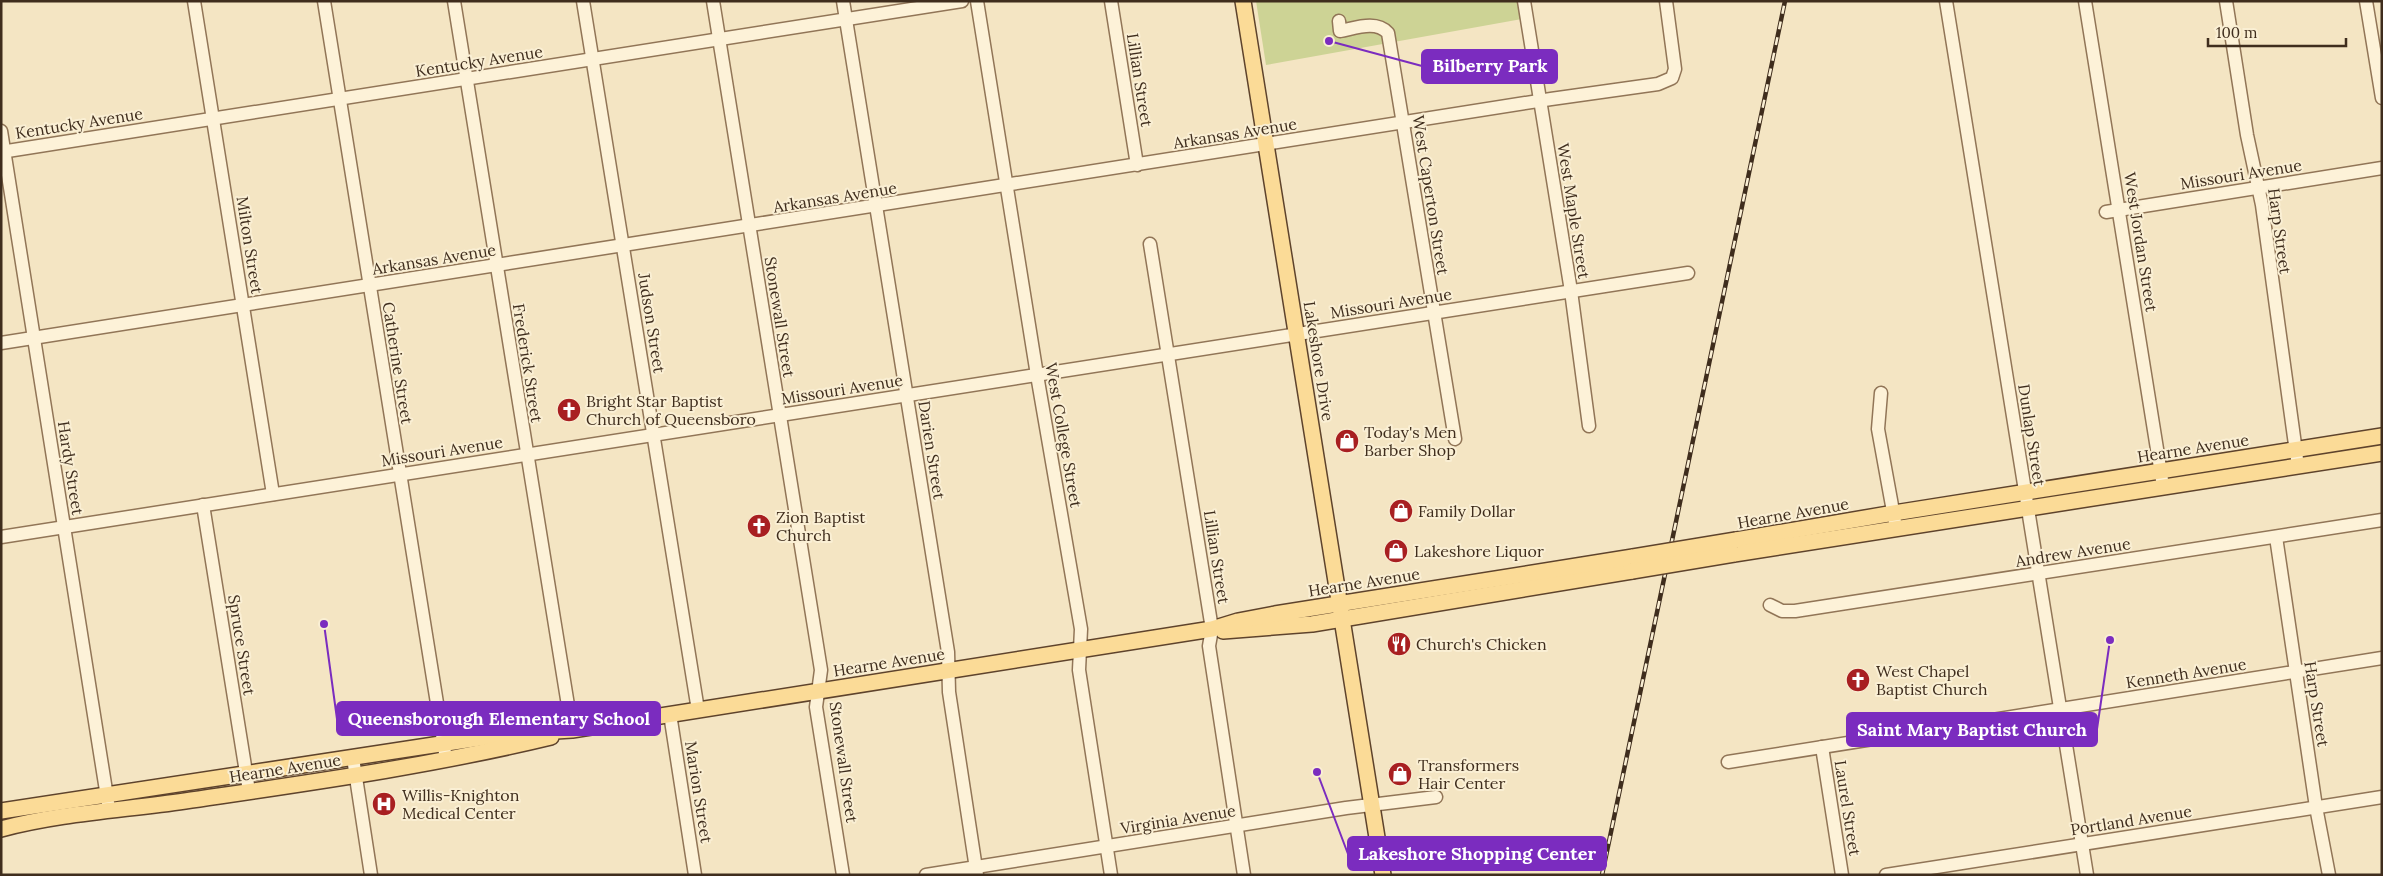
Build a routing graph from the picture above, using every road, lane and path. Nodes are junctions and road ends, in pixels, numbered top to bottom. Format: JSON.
{"nodes":[{"id":1,"x":194,"y":1,"type":"edge"},
{"id":2,"x":324,"y":1,"type":"edge"},
{"id":3,"x":454,"y":1,"type":"edge"},
{"id":4,"x":583,"y":1,"type":"edge"},
{"id":5,"x":713,"y":1,"type":"edge"},
{"id":6,"x":843,"y":1,"type":"edge"},
{"id":7,"x":962,"y":1,"type":"edge"},
{"id":8,"x":977,"y":1,"type":"edge"},
{"id":9,"x":1111,"y":1,"type":"edge"},
{"id":10,"x":1243,"y":1,"type":"edge"},
{"id":11,"x":1524,"y":1,"type":"edge"},
{"id":12,"x":1666,"y":1,"type":"edge"},
{"id":13,"x":1946,"y":1,"type":"edge"},
{"id":14,"x":2085,"y":1,"type":"edge"},
{"id":15,"x":2226,"y":1,"type":"edge"},
{"id":16,"x":2366,"y":1,"type":"edge"},
{"id":17,"x":846,"y":19,"type":"junction"},
{"id":18,"x":1339,"y":21,"type":"dead end"},
{"id":19,"x":719,"y":39,"type":"junction"},
{"id":20,"x":593,"y":60,"type":"junction"},
{"id":21,"x":466,"y":80,"type":"junction"},
{"id":22,"x":339,"y":98,"type":"junction"},
{"id":23,"x":2382,"y":98,"type":"edge"},
{"id":24,"x":1540,"y":101,"type":"junction"},
{"id":25,"x":213,"y":118,"type":"junction"},
{"id":26,"x":1402,"y":123,"type":"junction"},
{"id":27,"x":1,"y":131,"type":"edge"},
{"id":28,"x":1266,"y":145,"type":"junction"},
{"id":29,"x":3,"y":152,"type":"edge"},
{"id":30,"x":1137,"y":165,"type":"junction"},
{"id":31,"x":2382,"y":168,"type":"edge"},
{"id":32,"x":1006,"y":186,"type":"junction"},
{"id":33,"x":2258,"y":188,"type":"junction"},
{"id":34,"x":876,"y":207,"type":"junction"},
{"id":35,"x":2119,"y":209,"type":"junction"},
{"id":36,"x":2106,"y":212,"type":"dead end"},
{"id":37,"x":749,"y":226,"type":"junction"},
{"id":38,"x":1150,"y":244,"type":"dead end"},
{"id":39,"x":623,"y":246,"type":"junction"},
{"id":40,"x":496,"y":265,"type":"junction"},
{"id":41,"x":1688,"y":273,"type":"dead end"},
{"id":42,"x":369,"y":285,"type":"junction"},
{"id":43,"x":1571,"y":291,"type":"junction"},
{"id":44,"x":243,"y":305,"type":"junction"},
{"id":45,"x":1433,"y":312,"type":"junction"},
{"id":46,"x":1296,"y":334,"type":"junction"},
{"id":47,"x":34,"y":338,"type":"junction"},
{"id":48,"x":1,"y":343,"type":"edge"},
{"id":49,"x":1168,"y":354,"type":"junction"},
{"id":50,"x":1037,"y":375,"type":"junction"},
{"id":51,"x":1881,"y":393,"type":"dead end"},
{"id":52,"x":906,"y":395,"type":"junction"},
{"id":53,"x":780,"y":415,"type":"junction"},
{"id":54,"x":1589,"y":426,"type":"dead end"},
{"id":55,"x":654,"y":435,"type":"junction"},
{"id":56,"x":2382,"y":436,"type":"edge"},
{"id":57,"x":1455,"y":439,"type":"dead end"},
{"id":58,"x":2295,"y":450,"type":"junction"},
{"id":59,"x":2382,"y":453,"type":"edge"},
{"id":60,"x":2266,"y":454,"type":"junction"},
{"id":61,"x":526,"y":455,"type":"junction"},
{"id":62,"x":2298,"y":467,"type":"junction"},
{"id":63,"x":2160,"y":471,"type":"junction"},
{"id":64,"x":2268,"y":471,"type":"junction"},
{"id":65,"x":400,"y":474,"type":"junction"},
{"id":66,"x":2163,"y":488,"type":"junction"},
{"id":67,"x":2024,"y":493,"type":"junction"},
{"id":68,"x":273,"y":494,"type":"junction"},
{"id":69,"x":203,"y":505,"type":"junction"},
{"id":70,"x":2028,"y":509,"type":"junction"},
{"id":71,"x":1894,"y":513,"type":"junction"},
{"id":72,"x":2382,"y":520,"type":"edge"},
{"id":73,"x":64,"y":527,"type":"junction"},
{"id":74,"x":1896,"y":529,"type":"junction"},
{"id":75,"x":1,"y":537,"type":"edge"},
{"id":76,"x":2276,"y":537,"type":"junction"},
{"id":77,"x":1735,"y":547,"type":"junction"},
{"id":78,"x":1633,"y":564,"type":"junction"},
{"id":79,"x":2039,"y":574,"type":"junction"},
{"id":80,"x":1469,"y":582,"type":"junction"},
{"id":81,"x":1471,"y":599,"type":"junction"},
{"id":82,"x":1340,"y":603,"type":"junction"},
{"id":83,"x":1770,"y":605,"type":"dead end"},
{"id":84,"x":1343,"y":619,"type":"junction"},
{"id":85,"x":1212,"y":629,"type":"junction"},
{"id":86,"x":1080,"y":650,"type":"junction"},
{"id":87,"x":2382,"y":658,"type":"edge"},
{"id":88,"x":948,"y":671,"type":"junction"},
{"id":89,"x":2296,"y":672,"type":"junction"},
{"id":90,"x":819,"y":691,"type":"junction"},
{"id":91,"x":2060,"y":709,"type":"junction"},
{"id":92,"x":698,"y":710,"type":"junction"},
{"id":93,"x":670,"y":714,"type":"junction"},
{"id":94,"x":572,"y":730,"type":"junction"},
{"id":95,"x":443,"y":744,"type":"junction"},
{"id":96,"x":1822,"y":747,"type":"junction"},
{"id":97,"x":353,"y":758,"type":"junction"},
{"id":98,"x":446,"y":759,"type":"junction"},
{"id":99,"x":1728,"y":762,"type":"dead end"},
{"id":100,"x":246,"y":774,"type":"junction"},
{"id":101,"x":355,"y":774,"type":"junction"},
{"id":102,"x":154,"y":789,"type":"junction"},
{"id":103,"x":249,"y":791,"type":"junction"},
{"id":104,"x":1436,"y":797,"type":"dead end"},
{"id":105,"x":2382,"y":797,"type":"edge"},
{"id":106,"x":108,"y":803,"type":"junction"},
{"id":107,"x":156,"y":804,"type":"junction"},
{"id":108,"x":30,"y":805,"type":"junction"},
{"id":109,"x":1372,"y":806,"type":"junction"},
{"id":110,"x":2316,"y":807,"type":"junction"},
{"id":111,"x":5,"y":809,"type":"edge"},
{"id":112,"x":36,"y":822,"type":"junction"},
{"id":113,"x":1237,"y":826,"type":"junction"},
{"id":114,"x":1,"y":829,"type":"edge"},
{"id":115,"x":2082,"y":844,"type":"junction"},
{"id":116,"x":1106,"y":846,"type":"junction"},
{"id":117,"x":976,"y":871,"type":"edge"},
{"id":118,"x":371,"y":875,"type":"edge"},
{"id":119,"x":695,"y":875,"type":"edge"},
{"id":120,"x":843,"y":875,"type":"edge"},
{"id":121,"x":926,"y":875,"type":"edge"},
{"id":122,"x":1111,"y":875,"type":"edge"},
{"id":123,"x":1244,"y":875,"type":"edge"},
{"id":124,"x":1383,"y":875,"type":"edge"},
{"id":125,"x":1842,"y":875,"type":"edge"},
{"id":126,"x":1886,"y":875,"type":"edge"},
{"id":127,"x":2087,"y":875,"type":"edge"},
{"id":128,"x":2329,"y":875,"type":"edge"}],
"edges":[{"from":1,"to":25,"type":"street","name":"Milton Street"},
{"from":2,"to":22,"type":"street","name":"Catherine Street"},
{"from":3,"to":21,"type":"street","name":"Frederick Street"},
{"from":4,"to":20,"type":"street","name":"Judson Street"},
{"from":5,"to":19,"type":"street","name":"Stonewall Street"},
{"from":6,"to":17,"type":"street","name":"Darien Street"},
{"from":7,"to":17,"type":"street","name":"Kentucky Avenue"},
{"from":8,"to":32,"type":"street","name":"West College Street"},
{"from":9,"to":30,"type":"street","name":"Lillian Street"},
{"from":10,"to":28,"type":"main road","name":"Lakeshore Drive"},
{"from":11,"to":24,"type":"street","name":"West Maple Street"},
{"from":12,"to":24,"type":"street","name":"Arkansas Avenue"},
{"from":13,"to":67,"type":"street","name":"Dunlap Street"},
{"from":14,"to":35,"type":"street","name":"West Jordan Street"},
{"from":15,"to":33,"type":"street","name":"Harp Street"},
{"from":16,"to":23,"type":"street"},
{"from":17,"to":19,"type":"street","name":"Kentucky Avenue"},
{"from":17,"to":34,"type":"street","name":"Darien Street"},
{"from":18,"to":26,"type":"street","name":"West Caperton Street"},
{"from":19,"to":20,"type":"street","name":"Kentucky Avenue"},
{"from":19,"to":37,"type":"street","name":"Stonewall Street"},
{"from":20,"to":21,"type":"street","name":"Kentucky Avenue"},
{"from":20,"to":39,"type":"street","name":"Judson Street"},
{"from":21,"to":22,"type":"street","name":"Kentucky Avenue"},
{"from":21,"to":40,"type":"street","name":"Frederick Street"},
{"from":22,"to":25,"type":"street","name":"Kentucky Avenue"},
{"from":22,"to":42,"type":"street","name":"Catherine Street"},
{"from":24,"to":26,"type":"street","name":"Arkansas Avenue"},
{"from":24,"to":43,"type":"street","name":"West Maple Street"},
{"from":25,"to":29,"type":"street","name":"Kentucky Avenue"},
{"from":25,"to":44,"type":"street","name":"Milton Street"},
{"from":26,"to":28,"type":"street","name":"Arkansas Avenue"},
{"from":26,"to":45,"type":"street","name":"West Caperton Street"},
{"from":27,"to":29,"type":"street","name":"Hardy Street"},
{"from":28,"to":30,"type":"street","name":"Arkansas Avenue"},
{"from":28,"to":46,"type":"main road","name":"Lakeshore Drive"},
{"from":29,"to":47,"type":"street","name":"Hardy Street"},
{"from":30,"to":32,"type":"street","name":"Arkansas Avenue"},
{"from":31,"to":33,"type":"street","name":"Missouri Avenue"},
{"from":32,"to":34,"type":"street","name":"Arkansas Avenue"},
{"from":32,"to":50,"type":"street","name":"West College Street"},
{"from":33,"to":35,"type":"street","name":"Missouri Avenue"},
{"from":33,"to":58,"type":"street","name":"Harp Street"},
{"from":34,"to":37,"type":"street","name":"Arkansas Avenue"},
{"from":34,"to":52,"type":"street","name":"Darien Street"},
{"from":35,"to":36,"type":"street","name":"Missouri Avenue"},
{"from":35,"to":63,"type":"street","name":"West Jordan Street"},
{"from":37,"to":39,"type":"street","name":"Arkansas Avenue"},
{"from":37,"to":53,"type":"street","name":"Stonewall Street"},
{"from":38,"to":49,"type":"street","name":"Lillian Street"},
{"from":39,"to":40,"type":"street","name":"Arkansas Avenue"},
{"from":39,"to":55,"type":"street","name":"Judson Street"},
{"from":40,"to":42,"type":"street","name":"Arkansas Avenue"},
{"from":40,"to":61,"type":"street","name":"Frederick Street"},
{"from":41,"to":43,"type":"street","name":"Missouri Avenue"},
{"from":42,"to":44,"type":"street","name":"Arkansas Avenue"},
{"from":42,"to":65,"type":"street","name":"Catherine Street"},
{"from":43,"to":45,"type":"street","name":"Missouri Avenue"},
{"from":43,"to":54,"type":"street","name":"West Maple Street"},
{"from":44,"to":47,"type":"street","name":"Arkansas Avenue"},
{"from":44,"to":68,"type":"street","name":"Milton Street"},
{"from":45,"to":46,"type":"street","name":"Missouri Avenue"},
{"from":45,"to":57,"type":"street","name":"West Caperton Street"},
{"from":46,"to":49,"type":"street","name":"Missouri Avenue"},
{"from":46,"to":82,"type":"main road","name":"Lakeshore Drive"},
{"from":47,"to":48,"type":"street","name":"Arkansas Avenue"},
{"from":47,"to":73,"type":"street","name":"Hardy Street"},
{"from":49,"to":50,"type":"street","name":"Missouri Avenue"},
{"from":49,"to":85,"type":"street","name":"Lillian Street"},
{"from":50,"to":52,"type":"street","name":"Missouri Avenue"},
{"from":50,"to":86,"type":"street","name":"West College Street"},
{"from":51,"to":71,"type":"street"},
{"from":52,"to":53,"type":"street","name":"Missouri Avenue"},
{"from":52,"to":88,"type":"street","name":"Darien Street"},
{"from":53,"to":55,"type":"street","name":"Missouri Avenue"},
{"from":53,"to":90,"type":"street","name":"Stonewall Street"},
{"from":55,"to":61,"type":"street","name":"Missouri Avenue"},
{"from":55,"to":92,"type":"street","name":"Judson Street"},
{"from":56,"to":58,"type":"main road","name":"Hearne Avenue"},
{"from":58,"to":60,"type":"main road","name":"Hearne Avenue"},
{"from":58,"to":62,"type":"street","name":"Harp Street"},
{"from":59,"to":62,"type":"main road","name":"Hearne Avenue"},
{"from":60,"to":63,"type":"main road","name":"Hearne Avenue"},
{"from":60,"to":64,"type":"street"},
{"from":61,"to":65,"type":"street","name":"Missouri Avenue"},
{"from":61,"to":94,"type":"street","name":"Frederick Street"},
{"from":62,"to":64,"type":"main road","name":"Hearne Avenue"},
{"from":63,"to":66,"type":"street","name":"West Jordan Street"},
{"from":63,"to":67,"type":"main road","name":"Hearne Avenue"},
{"from":64,"to":66,"type":"main road","name":"Hearne Avenue"},
{"from":65,"to":68,"type":"street","name":"Missouri Avenue"},
{"from":65,"to":95,"type":"street","name":"Catherine Street"},
{"from":66,"to":70,"type":"main road","name":"Hearne Avenue"},
{"from":67,"to":70,"type":"street","name":"Dunlap Street"},
{"from":67,"to":71,"type":"main road","name":"Hearne Avenue"},
{"from":68,"to":69,"type":"street","name":"Missouri Avenue"},
{"from":69,"to":73,"type":"street","name":"Missouri Avenue"},
{"from":69,"to":100,"type":"street","name":"Spruce Street"},
{"from":70,"to":74,"type":"main road","name":"Hearne Avenue"},
{"from":70,"to":79,"type":"street","name":"Dunlap Street"},
{"from":71,"to":74,"type":"street"},
{"from":71,"to":77,"type":"main road","name":"Hearne Avenue"},
{"from":72,"to":76,"type":"street","name":"Andrew Avenue"},
{"from":73,"to":75,"type":"street","name":"Missouri Avenue"},
{"from":73,"to":106,"type":"street","name":"Hardy Street"},
{"from":74,"to":77,"type":"main road","name":"Hearne Avenue"},
{"from":76,"to":79,"type":"street","name":"Andrew Avenue"},
{"from":76,"to":89,"type":"street","name":"Harp Street"},
{"from":77,"to":78,"type":"main road","name":"Hearne Avenue","bridge":true},
{"from":78,"to":80,"type":"main road","name":"Hearne Avenue"},
{"from":78,"to":81,"type":"main road","name":"Hearne Avenue"},
{"from":79,"to":83,"type":"street","name":"Andrew Avenue"},
{"from":79,"to":91,"type":"street","name":"Dunlap Street"},
{"from":80,"to":81,"type":"main road"},
{"from":80,"to":82,"type":"main road","name":"Hearne Avenue"},
{"from":81,"to":84,"type":"main road","name":"Hearne Avenue"},
{"from":82,"to":84,"type":"main road","name":"Lakeshore Drive"},
{"from":82,"to":85,"type":"main road","name":"Hearne Avenue"},
{"from":84,"to":85,"type":"main road","name":"Hearne Avenue"},
{"from":84,"to":109,"type":"main road","name":"Lakeshore Drive"},
{"from":85,"to":86,"type":"main road","name":"Hearne Avenue"},
{"from":85,"to":113,"type":"street","name":"Lillian Street"},
{"from":86,"to":88,"type":"main road","name":"Hearne Avenue"},
{"from":86,"to":116,"type":"street","name":"West College Street"},
{"from":87,"to":89,"type":"street","name":"Kenneth Avenue"},
{"from":88,"to":90,"type":"main road","name":"Hearne Avenue"},
{"from":88,"to":117,"type":"street","name":"Darien Street"},
{"from":89,"to":91,"type":"street","name":"Kenneth Avenue"},
{"from":89,"to":110,"type":"street","name":"Harp Street"},
{"from":90,"to":92,"type":"main road","name":"Hearne Avenue"},
{"from":90,"to":120,"type":"street","name":"Stonewall Street"},
{"from":91,"to":96,"type":"street","name":"Kenneth Avenue"},
{"from":91,"to":115,"type":"street","name":"Dunlap Street"},
{"from":92,"to":93,"type":"main road","name":"Hearne Avenue"},
{"from":93,"to":94,"type":"main road","name":"Hearne Avenue"},
{"from":93,"to":119,"type":"street","name":"Marion Street"},
{"from":94,"to":95,"type":"main road","name":"Hearne Avenue"},
{"from":94,"to":98,"type":"main road","name":"Hearne Avenue"},
{"from":95,"to":97,"type":"main road","name":"Hearne Avenue"},
{"from":95,"to":98,"type":"street","name":"Catherine Street"},
{"from":96,"to":99,"type":"street","name":"Kenneth Avenue"},
{"from":96,"to":125,"type":"street","name":"Laurel Street"},
{"from":97,"to":100,"type":"main road","name":"Hearne Avenue"},
{"from":97,"to":101,"type":"street"},
{"from":98,"to":101,"type":"main road","name":"Hearne Avenue"},
{"from":100,"to":102,"type":"main road","name":"Hearne Avenue"},
{"from":100,"to":103,"type":"street","name":"Spruce Street"},
{"from":101,"to":103,"type":"main road","name":"Hearne Avenue"},
{"from":101,"to":118,"type":"street"},
{"from":102,"to":106,"type":"main road","name":"Hearne Avenue"},
{"from":102,"to":107,"type":"main road"},
{"from":103,"to":107,"type":"main road","name":"Hearne Avenue"},
{"from":104,"to":109,"type":"street","name":"Virginia Avenue"},
{"from":105,"to":110,"type":"street","name":"Portland Avenue"},
{"from":106,"to":107,"type":"main road","name":"Hearne Avenue"},
{"from":106,"to":108,"type":"main road","name":"Hearne Avenue"},
{"from":106,"to":112,"type":"main road","name":"Hearne Avenue"},
{"from":108,"to":111,"type":"main road","name":"Hearne Avenue"},
{"from":108,"to":112,"type":"main road"},
{"from":109,"to":113,"type":"street","name":"Virginia Avenue"},
{"from":109,"to":124,"type":"main road","name":"Lakeshore Drive"},
{"from":110,"to":115,"type":"street","name":"Portland Avenue"},
{"from":110,"to":128,"type":"street","name":"Harp Street"},
{"from":112,"to":114,"type":"main road","name":"Hearne Avenue"},
{"from":113,"to":116,"type":"street","name":"Virginia Avenue"},
{"from":113,"to":123,"type":"street","name":"Lillian Street"},
{"from":115,"to":126,"type":"street","name":"Portland Avenue"},
{"from":115,"to":127,"type":"street","name":"Dunlap Street"},
{"from":116,"to":117,"type":"street","name":"Virginia Avenue"},
{"from":116,"to":122,"type":"street","name":"West College Street"},
{"from":117,"to":121,"type":"street","name":"Virginia Avenue"}]}
